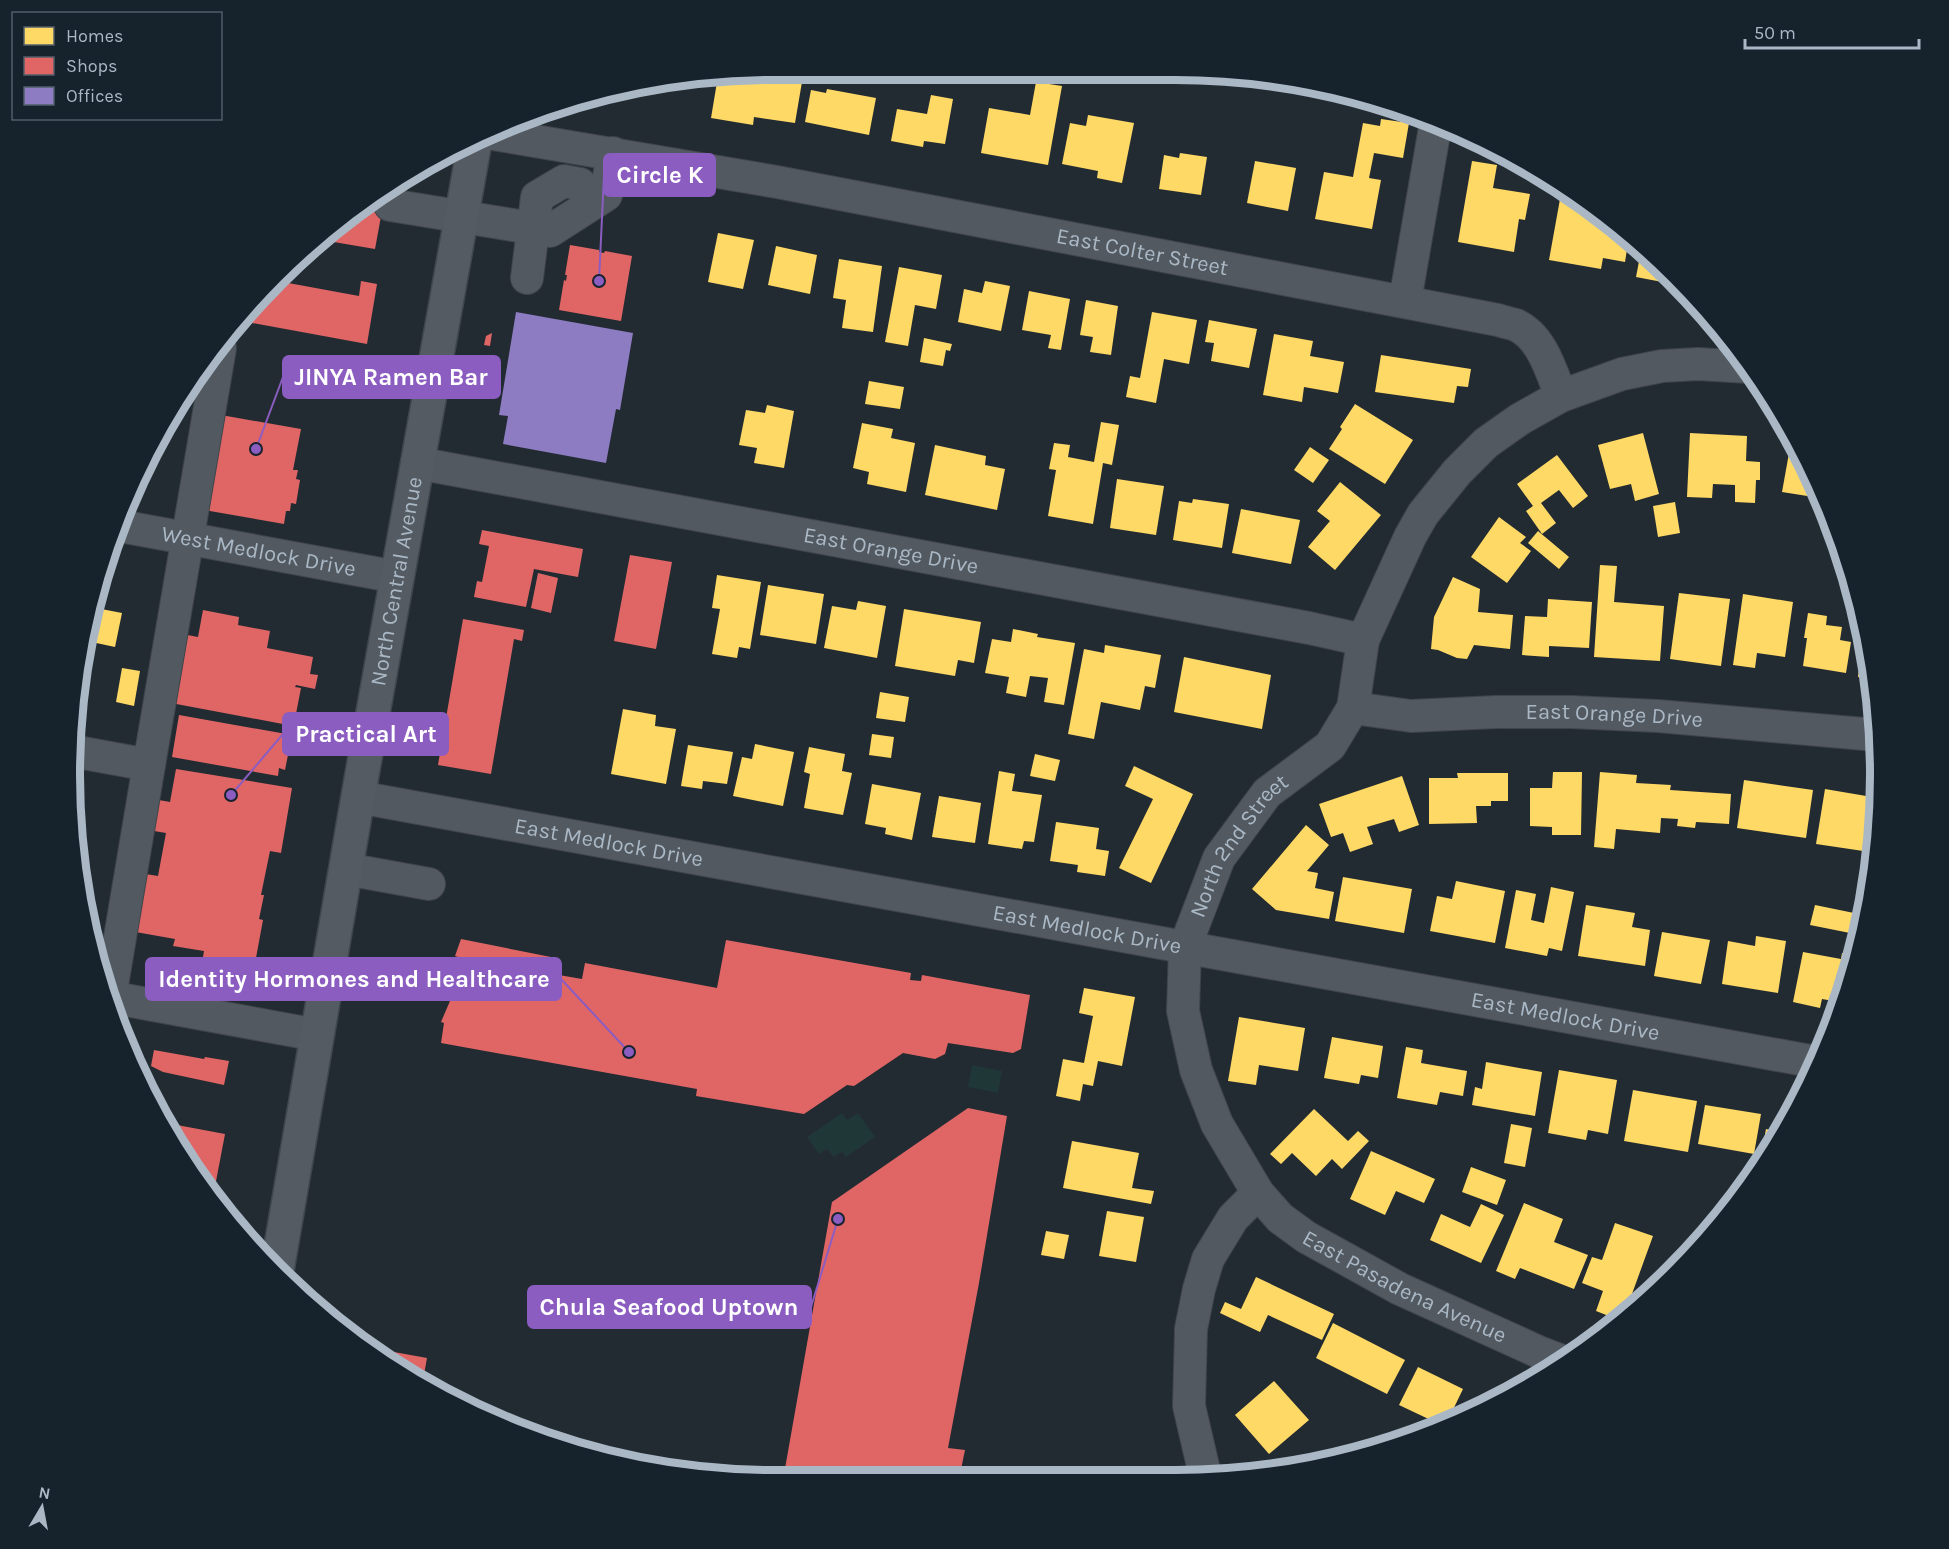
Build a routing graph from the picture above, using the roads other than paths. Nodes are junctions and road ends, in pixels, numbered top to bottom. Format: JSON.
{"nodes":[{"id":1,"x":1436,"y":130,"type":"edge"},
{"id":2,"x":502,"y":135,"type":"edge"},
{"id":3,"x":474,"y":148,"type":"edge"},
{"id":4,"x":613,"y":153,"type":"junction"},
{"id":5,"x":390,"y":206,"type":"dead end"},
{"id":6,"x":461,"y":218,"type":"junction"},
{"id":7,"x":534,"y":229,"type":"junction"},
{"id":8,"x":527,"y":278,"type":"dead end"},
{"id":9,"x":1405,"y":301,"type":"junction"},
{"id":10,"x":218,"y":358,"type":"edge"},
{"id":11,"x":1737,"y":367,"type":"edge"},
{"id":12,"x":1561,"y":396,"type":"junction"},
{"id":13,"x":417,"y":463,"type":"junction"},
{"id":14,"x":125,"y":527,"type":"edge"},
{"id":15,"x":187,"y":538,"type":"junction"},
{"id":16,"x":398,"y":577,"type":"junction"},
{"id":17,"x":1363,"y":640,"type":"junction"},
{"id":18,"x":1353,"y":708,"type":"junction"},
{"id":19,"x":1868,"y":734,"type":"edge"},
{"id":20,"x":80,"y":753,"type":"edge"},
{"id":21,"x":149,"y":765,"type":"junction"},
{"id":22,"x":358,"y":797,"type":"junction"},
{"id":23,"x":346,"y":869,"type":"junction"},
{"id":24,"x":429,"y":884,"type":"dead end"},
{"id":25,"x":1185,"y":947,"type":"junction"},
{"id":26,"x":112,"y":985,"type":"edge"},
{"id":27,"x":116,"y":998,"type":"edge"},
{"id":28,"x":317,"y":1035,"type":"junction"},
{"id":29,"x":1808,"y":1060,"type":"edge"},
{"id":30,"x":1258,"y":1193,"type":"junction"},
{"id":31,"x":278,"y":1261,"type":"edge"},
{"id":32,"x":1553,"y":1357,"type":"edge"},
{"id":33,"x":1204,"y":1469,"type":"edge"}],
"edges":[{"from":1,"to":9,"type":"street"},
{"from":2,"to":4,"type":"street","name":"East Colter Street"},
{"from":3,"to":6,"type":"main road","name":"North Central Avenue"},
{"from":4,"to":7,"type":"street"},
{"from":4,"to":9,"type":"street","name":"East Colter Street"},
{"from":5,"to":6,"type":"street"},
{"from":6,"to":7,"type":"street"},
{"from":6,"to":13,"type":"main road","name":"North Central Avenue"},
{"from":7,"to":8,"type":"street"},
{"from":9,"to":12,"type":"street","name":"East Colter Street"},
{"from":10,"to":15,"type":"street"},
{"from":11,"to":12,"type":"street"},
{"from":12,"to":17,"type":"street","name":"North 2nd Street"},
{"from":13,"to":16,"type":"main road","name":"North Central Avenue"},
{"from":13,"to":17,"type":"street","name":"East Orange Drive"},
{"from":14,"to":15,"type":"street","name":"West Medlock Drive"},
{"from":15,"to":16,"type":"street","name":"West Medlock Drive"},
{"from":15,"to":21,"type":"street"},
{"from":16,"to":22,"type":"main road","name":"North Central Avenue"},
{"from":17,"to":18,"type":"street","name":"North 2nd Street"},
{"from":18,"to":19,"type":"street","name":"East Orange Drive"},
{"from":18,"to":25,"type":"street","name":"North 2nd Street"},
{"from":20,"to":21,"type":"street"},
{"from":21,"to":26,"type":"street"},
{"from":22,"to":23,"type":"main road","name":"North Central Avenue"},
{"from":22,"to":25,"type":"street","name":"East Medlock Drive"},
{"from":23,"to":24,"type":"street"},
{"from":23,"to":28,"type":"main road","name":"North Central Avenue"},
{"from":25,"to":29,"type":"street","name":"East Medlock Drive"},
{"from":25,"to":30,"type":"street","name":"North 2nd Street"},
{"from":27,"to":28,"type":"street"},
{"from":28,"to":31,"type":"main road","name":"North Central Avenue"},
{"from":30,"to":32,"type":"street","name":"East Pasadena Avenue"},
{"from":30,"to":33,"type":"street"}]}
